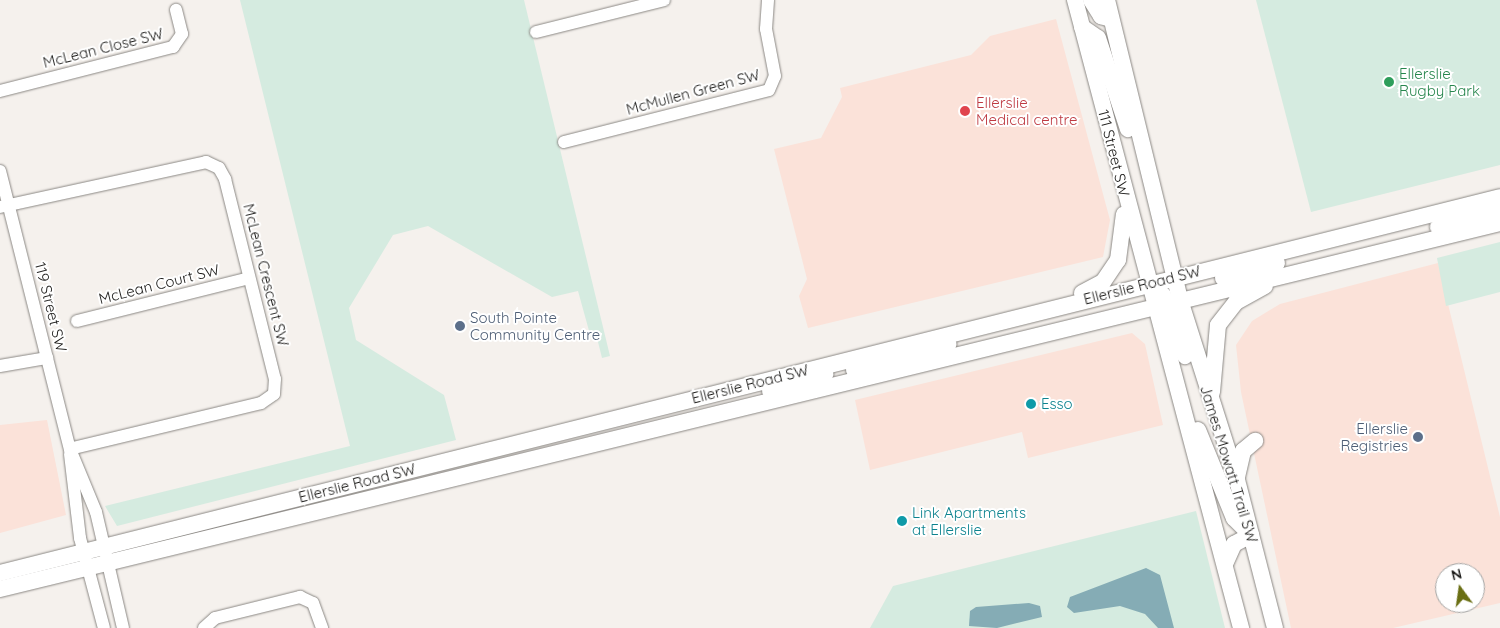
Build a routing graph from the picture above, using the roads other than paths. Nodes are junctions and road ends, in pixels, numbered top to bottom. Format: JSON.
{"nodes":[{"id":1,"x":664,"y":0,"type":"edge"},
{"id":2,"x":768,"y":0,"type":"edge"},
{"id":3,"x":1075,"y":0,"type":"edge"},
{"id":4,"x":1090,"y":0,"type":"edge"},
{"id":5,"x":1107,"y":0,"type":"edge"},
{"id":6,"x":176,"y":10,"type":"dead end"},
{"id":7,"x":1111,"y":19,"type":"junction"},
{"id":8,"x":1082,"y":27,"type":"junction"},
{"id":9,"x":536,"y":32,"type":"dead end"},
{"id":10,"x":0,"y":91,"type":"edge"},
{"id":11,"x":564,"y":142,"type":"dead end"},
{"id":12,"x":0,"y":172,"type":"edge"},
{"id":13,"x":1121,"y":179,"type":"junction"},
{"id":14,"x":1149,"y":179,"type":"junction"},
{"id":15,"x":1500,"y":196,"type":"edge"},
{"id":16,"x":4,"y":206,"type":"edge"},
{"id":17,"x":1500,"y":208,"type":"edge"},
{"id":18,"x":1418,"y":217,"type":"junction"},
{"id":19,"x":1500,"y":223,"type":"edge"},
{"id":20,"x":1375,"y":227,"type":"junction"},
{"id":21,"x":1424,"y":240,"type":"junction"},
{"id":22,"x":1167,"y":247,"type":"junction"},
{"id":23,"x":1320,"y":265,"type":"junction"},
{"id":24,"x":1302,"y":269,"type":"junction"},
{"id":25,"x":249,"y":278,"type":"junction"},
{"id":26,"x":1148,"y":283,"type":"junction"},
{"id":27,"x":1170,"y":296,"type":"junction"},
{"id":28,"x":1041,"y":310,"type":"junction"},
{"id":29,"x":1015,"y":316,"type":"junction"},
{"id":30,"x":77,"y":321,"type":"dead end"},
{"id":31,"x":47,"y":358,"type":"junction"},
{"id":32,"x":835,"y":362,"type":"junction"},
{"id":33,"x":0,"y":366,"type":"edge"},
{"id":34,"x":829,"y":387,"type":"junction"},
{"id":35,"x":1182,"y":404,"type":"junction"},
{"id":36,"x":1211,"y":404,"type":"junction"},
{"id":37,"x":1217,"y":422,"type":"junction"},
{"id":38,"x":657,"y":430,"type":"junction"},
{"id":39,"x":70,"y":450,"type":"junction"},
{"id":40,"x":1237,"y":480,"type":"junction"},
{"id":41,"x":1251,"y":535,"type":"junction"},
{"id":42,"x":105,"y":555,"type":"junction"},
{"id":43,"x":86,"y":560,"type":"junction"},
{"id":44,"x":1225,"y":564,"type":"junction"},
{"id":45,"x":0,"y":573,"type":"edge"},
{"id":46,"x":0,"y":589,"type":"edge"},
{"id":47,"x":204,"y":627,"type":"edge"},
{"id":48,"x":104,"y":628,"type":"edge"},
{"id":49,"x":123,"y":628,"type":"edge"},
{"id":50,"x":322,"y":628,"type":"edge"},
{"id":51,"x":1241,"y":628,"type":"edge"},
{"id":52,"x":1275,"y":628,"type":"edge"}],
"edges":[{"from":1,"to":9,"type":"street"},
{"from":2,"to":11,"type":"street","name":"McMullen Green SW"},
{"from":3,"to":8,"type":"main road","name":"111 Street SW"},
{"from":4,"to":7,"type":"main road"},
{"from":5,"to":7,"type":"main road","name":"111 Street SW"},
{"from":6,"to":10,"type":"street","name":"McLean Close SW"},
{"from":7,"to":14,"type":"main road","name":"111 Street SW"},
{"from":8,"to":13,"type":"main road","name":"111 Street SW"},
{"from":8,"to":14,"type":"main road"},
{"from":12,"to":16,"type":"street","name":"119 Street SW"},
{"from":13,"to":26,"type":"main road","name":"111 Street SW"},
{"from":13,"to":28,"type":"main road"},
{"from":14,"to":22,"type":"main road","name":"111 Street SW"},
{"from":15,"to":18,"type":"main road","name":"Ellerslie Road SW"},
{"from":16,"to":25,"type":"street","name":"McLean Crescent SW"},
{"from":16,"to":31,"type":"street","name":"119 Street SW"},
{"from":17,"to":21,"type":"main road"},
{"from":18,"to":20,"type":"main road","name":"Ellerslie Road SW"},
{"from":18,"to":23,"type":"main road"},
{"from":19,"to":21,"type":"main road","name":"Ellerslie Road SW"},
{"from":20,"to":22,"type":"main road"},
{"from":20,"to":27,"type":"main road","name":"Ellerslie Road SW"},
{"from":21,"to":23,"type":"main road","name":"Ellerslie Road SW"},
{"from":22,"to":27,"type":"main road","name":"111 Street SW"},
{"from":23,"to":24,"type":"main road","name":"Ellerslie Road SW"},
{"from":24,"to":27,"type":"main road","name":"Ellerslie Road SW"},
{"from":24,"to":36,"type":"main road"},
{"from":25,"to":30,"type":"street","name":"McLean Court SW"},
{"from":25,"to":39,"type":"street","name":"McLean Crescent SW"},
{"from":26,"to":27,"type":"main road","name":"Ellerslie Road SW"},
{"from":26,"to":27,"type":"main road","name":"111 Street SW"},
{"from":26,"to":28,"type":"main road","name":"Ellerslie Road SW"},
{"from":27,"to":34,"type":"main road","name":"Ellerslie Road SW"},
{"from":27,"to":35,"type":"main road","name":"James Mowatt Trail SW"},
{"from":27,"to":36,"type":"main road","name":"James Mowatt Trail SW"},
{"from":28,"to":29,"type":"main road","name":"Ellerslie Road SW"},
{"from":29,"to":32,"type":"main road","name":"Ellerslie Road SW"},
{"from":29,"to":34,"type":"main road"},
{"from":31,"to":33,"type":"street"},
{"from":31,"to":39,"type":"street","name":"119 Street SW"},
{"from":32,"to":38,"type":"main road"},
{"from":32,"to":42,"type":"main road","name":"Ellerslie Road SW"},
{"from":34,"to":38,"type":"main road","name":"Ellerslie Road SW"},
{"from":35,"to":41,"type":"main road"},
{"from":35,"to":44,"type":"main road","name":"James Mowatt Trail SW"},
{"from":36,"to":37,"type":"main road","name":"James Mowatt Trail SW"},
{"from":37,"to":40,"type":"main road","name":"James Mowatt Trail SW"},
{"from":37,"to":40,"type":"main road"},
{"from":38,"to":42,"type":"main road","name":"Ellerslie Road SW"},
{"from":39,"to":42,"type":"street","name":"119 Street SW"},
{"from":39,"to":43,"type":"street","name":"119 Street SW"},
{"from":40,"to":41,"type":"main road","name":"James Mowatt Trail SW"},
{"from":41,"to":44,"type":"main road"},
{"from":41,"to":52,"type":"main road","name":"James Mowatt Trail SW"},
{"from":42,"to":43,"type":"main road","name":"Ellerslie Road SW"},
{"from":42,"to":49,"type":"street","name":"119 Street SW"},
{"from":43,"to":45,"type":"main road","name":"Ellerslie Road SW"},
{"from":43,"to":46,"type":"main road","name":"Ellerslie Road SW"},
{"from":43,"to":48,"type":"street","name":"119 Street SW"},
{"from":44,"to":51,"type":"main road","name":"James Mowatt Trail SW"},
{"from":47,"to":50,"type":"street"}]}
